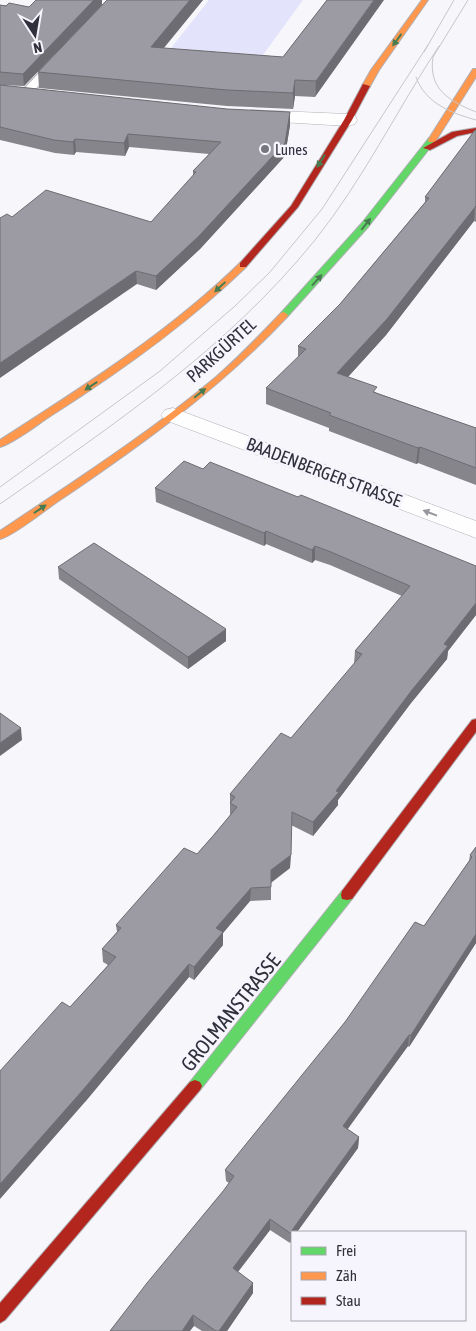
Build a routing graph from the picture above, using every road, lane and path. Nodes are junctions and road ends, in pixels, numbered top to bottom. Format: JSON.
{"nodes":[{"id":1,"x":426,"y":0,"type":"edge"},
{"id":2,"x":60,"y":57,"type":"edge"},
{"id":3,"x":476,"y":71,"type":"edge"},
{"id":4,"x":18,"y":93,"type":"joint"},
{"id":5,"x":51,"y":96,"type":"edge"},
{"id":6,"x":453,"y":107,"type":"junction"},
{"id":7,"x":465,"y":113,"type":"dead end"},
{"id":8,"x":236,"y":115,"type":"edge"},
{"id":9,"x":348,"y":120,"type":"junction"},
{"id":10,"x":476,"y":130,"type":"edge"},
{"id":11,"x":427,"y":148,"type":"junction"},
{"id":12,"x":173,"y":415,"type":"junction"},
{"id":13,"x":0,"y":444,"type":"edge"},
{"id":14,"x":476,"y":530,"type":"edge"},
{"id":15,"x":0,"y":536,"type":"edge"},
{"id":16,"x":476,"y":723,"type":"edge"},
{"id":17,"x":0,"y":1315,"type":"edge"}],
"edges":[{"from":1,"to":9,"type":"main road","one_way":true},
{"from":2,"to":4,"type":"lane"},
{"from":3,"to":6,"type":"main road","name":"PARKGÜRTEL"},
{"from":4,"to":5,"type":"street"},
{"from":6,"to":7,"type":"main road"},
{"from":6,"to":11,"type":"main road","name":"PARKGÜRTEL"},
{"from":8,"to":9,"type":"street"},
{"from":9,"to":13,"type":"main road","one_way":true},
{"from":10,"to":11,"type":"main road"},
{"from":12,"to":11,"type":"main road","name":"PARKGÜRTEL","one_way":true},
{"from":14,"to":12,"type":"street","name":"BAADENBERGER STRASSE","one_way":true},
{"from":15,"to":12,"type":"main road","name":"PARKGÜRTEL","one_way":true},
{"from":16,"to":17,"type":"main road","name":"GROLMANSTRASSE"}]}
